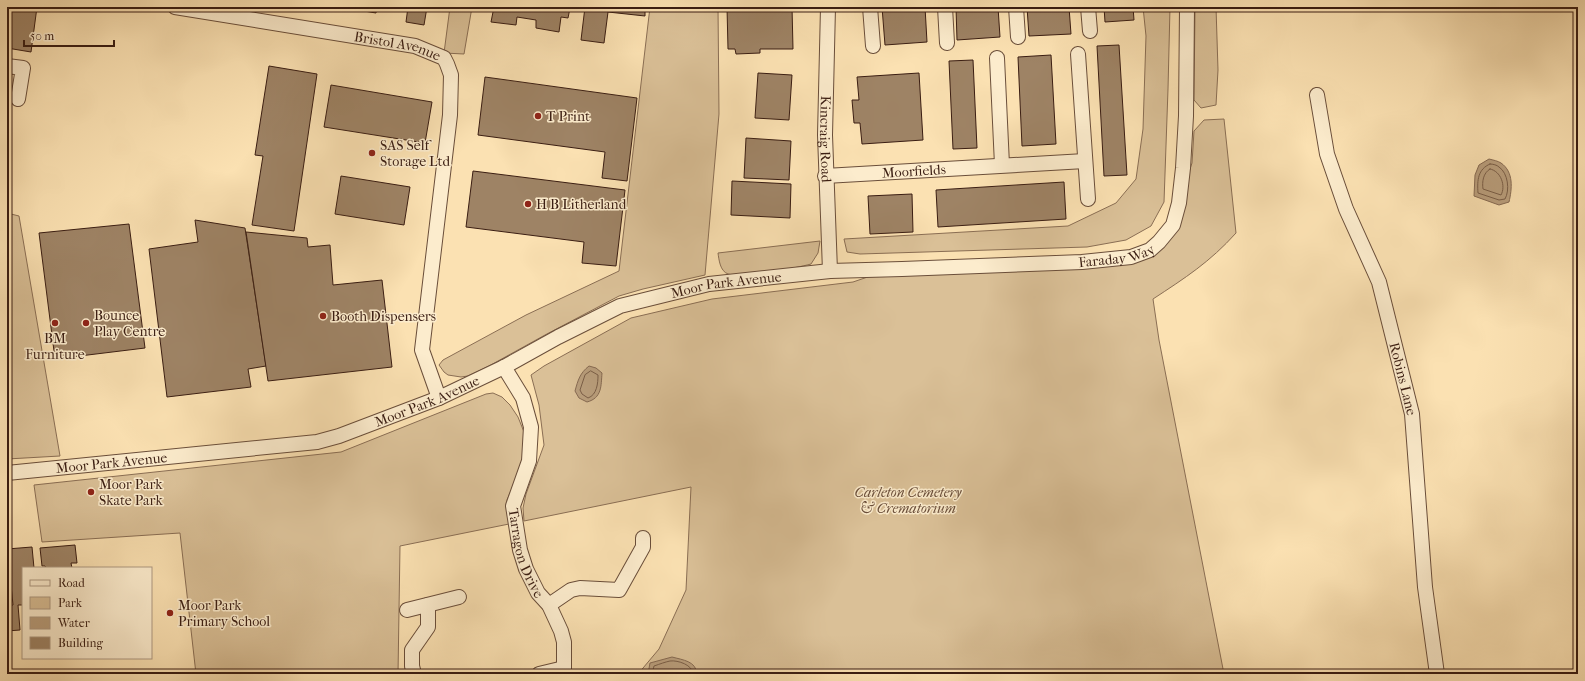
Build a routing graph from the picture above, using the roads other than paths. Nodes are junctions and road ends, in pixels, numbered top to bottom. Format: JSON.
{"nodes":[{"id":1,"x":175,"y":7,"type":"edge"},
{"id":2,"x":828,"y":7,"type":"edge"},
{"id":3,"x":870,"y":7,"type":"edge"},
{"id":4,"x":945,"y":7,"type":"edge"},
{"id":5,"x":1016,"y":7,"type":"edge"},
{"id":6,"x":1088,"y":7,"type":"edge"},
{"id":7,"x":1187,"y":7,"type":"edge"},
{"id":8,"x":1090,"y":31,"type":"dead end"},
{"id":9,"x":1018,"y":37,"type":"dead end"},
{"id":10,"x":947,"y":43,"type":"dead end"},
{"id":11,"x":872,"y":46,"type":"dead end"},
{"id":12,"x":1078,"y":54,"type":"dead end"},
{"id":13,"x":997,"y":58,"type":"dead end"},
{"id":14,"x":7,"y":66,"type":"edge"},
{"id":15,"x":1318,"y":95,"type":"dead end"},
{"id":16,"x":18,"y":99,"type":"dead end"},
{"id":17,"x":1085,"y":161,"type":"junction"},
{"id":18,"x":1002,"y":165,"type":"junction"},
{"id":19,"x":825,"y":176,"type":"junction"},
{"id":20,"x":1088,"y":199,"type":"dead end"},
{"id":21,"x":830,"y":271,"type":"junction"},
{"id":22,"x":504,"y":367,"type":"junction"},
{"id":23,"x":439,"y":398,"type":"junction"},
{"id":24,"x":7,"y":473,"type":"edge"},
{"id":25,"x":643,"y":538,"type":"dead end"},
{"id":26,"x":459,"y":596,"type":"dead end"},
{"id":27,"x":428,"y":605,"type":"junction"},
{"id":28,"x":549,"y":605,"type":"junction"},
{"id":29,"x":407,"y":610,"type":"dead end"},
{"id":30,"x":564,"y":671,"type":"edge"},
{"id":31,"x":414,"y":674,"type":"edge"},
{"id":32,"x":538,"y":674,"type":"edge"},
{"id":33,"x":1437,"y":674,"type":"edge"}],
"edges":[{"from":1,"to":23,"type":"street","name":"Bristol Avenue"},
{"from":2,"to":19,"type":"street","name":"Kincraig Road"},
{"from":3,"to":11,"type":"street"},
{"from":4,"to":10,"type":"street"},
{"from":5,"to":9,"type":"street"},
{"from":6,"to":8,"type":"street"},
{"from":7,"to":21,"type":"street","name":"Faraday Way"},
{"from":12,"to":17,"type":"street"},
{"from":13,"to":18,"type":"street"},
{"from":14,"to":16,"type":"street"},
{"from":15,"to":33,"type":"street","name":"Robins Lane"},
{"from":17,"to":18,"type":"street","name":"Moorfields"},
{"from":17,"to":20,"type":"street"},
{"from":18,"to":19,"type":"street","name":"Moorfields"},
{"from":19,"to":21,"type":"street","name":"Kincraig Road"},
{"from":21,"to":22,"type":"street","name":"Moor Park Avenue"},
{"from":22,"to":23,"type":"street","name":"Moor Park Avenue"},
{"from":22,"to":28,"type":"street","name":"Tarragon Drive"},
{"from":23,"to":24,"type":"street","name":"Moor Park Avenue"},
{"from":25,"to":28,"type":"street"},
{"from":26,"to":27,"type":"street"},
{"from":27,"to":29,"type":"street"},
{"from":27,"to":31,"type":"street"},
{"from":28,"to":30,"type":"street","name":"Tarragon Drive"},
{"from":30,"to":32,"type":"street","name":"Tarragon Drive"}]}
